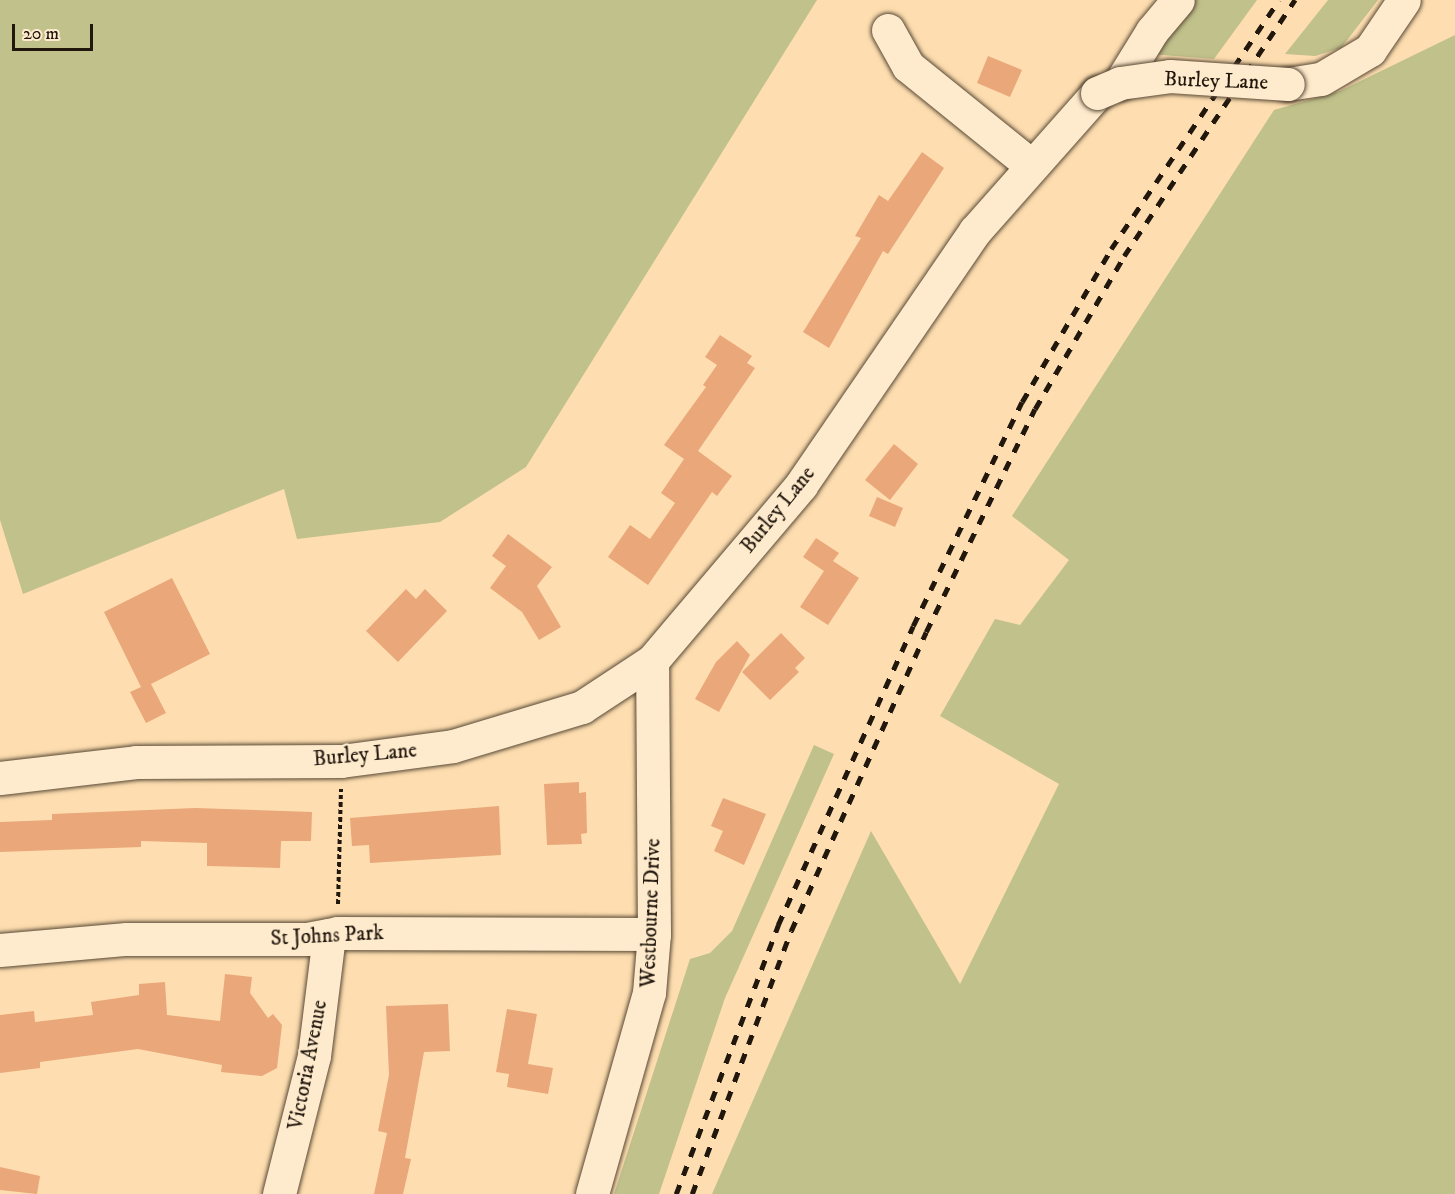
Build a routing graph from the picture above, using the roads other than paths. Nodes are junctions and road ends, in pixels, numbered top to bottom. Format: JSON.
{"nodes":[{"id":1,"x":1178,"y":0,"type":"edge"},
{"id":2,"x":1404,"y":0,"type":"edge"},
{"id":3,"x":888,"y":30,"type":"dead end"},
{"id":4,"x":1108,"y":88,"type":"junction"},
{"id":5,"x":1032,"y":166,"type":"junction"},
{"id":6,"x":652,"y":661,"type":"junction"},
{"id":7,"x":0,"y":778,"type":"edge"},
{"id":8,"x":333,"y":934,"type":"junction"},
{"id":9,"x":654,"y":934,"type":"junction"},
{"id":10,"x":0,"y":950,"type":"edge"},
{"id":11,"x":279,"y":1194,"type":"edge"},
{"id":12,"x":592,"y":1194,"type":"edge"}],
"edges":[{"from":1,"to":4,"type":"street"},
{"from":2,"to":4,"type":"street","name":"Burley Lane","bridge":true},
{"from":3,"to":5,"type":"street"},
{"from":4,"to":5,"type":"street","name":"Burley Lane"},
{"from":5,"to":6,"type":"street","name":"Burley Lane"},
{"from":6,"to":7,"type":"street","name":"Burley Lane"},
{"from":6,"to":9,"type":"street","name":"Westbourne Drive"},
{"from":8,"to":9,"type":"street","name":"St Johns Park"},
{"from":8,"to":10,"type":"street","name":"St Johns Park"},
{"from":8,"to":11,"type":"street","name":"Victoria Avenue"},
{"from":9,"to":12,"type":"street","name":"Westbourne Drive"}]}
